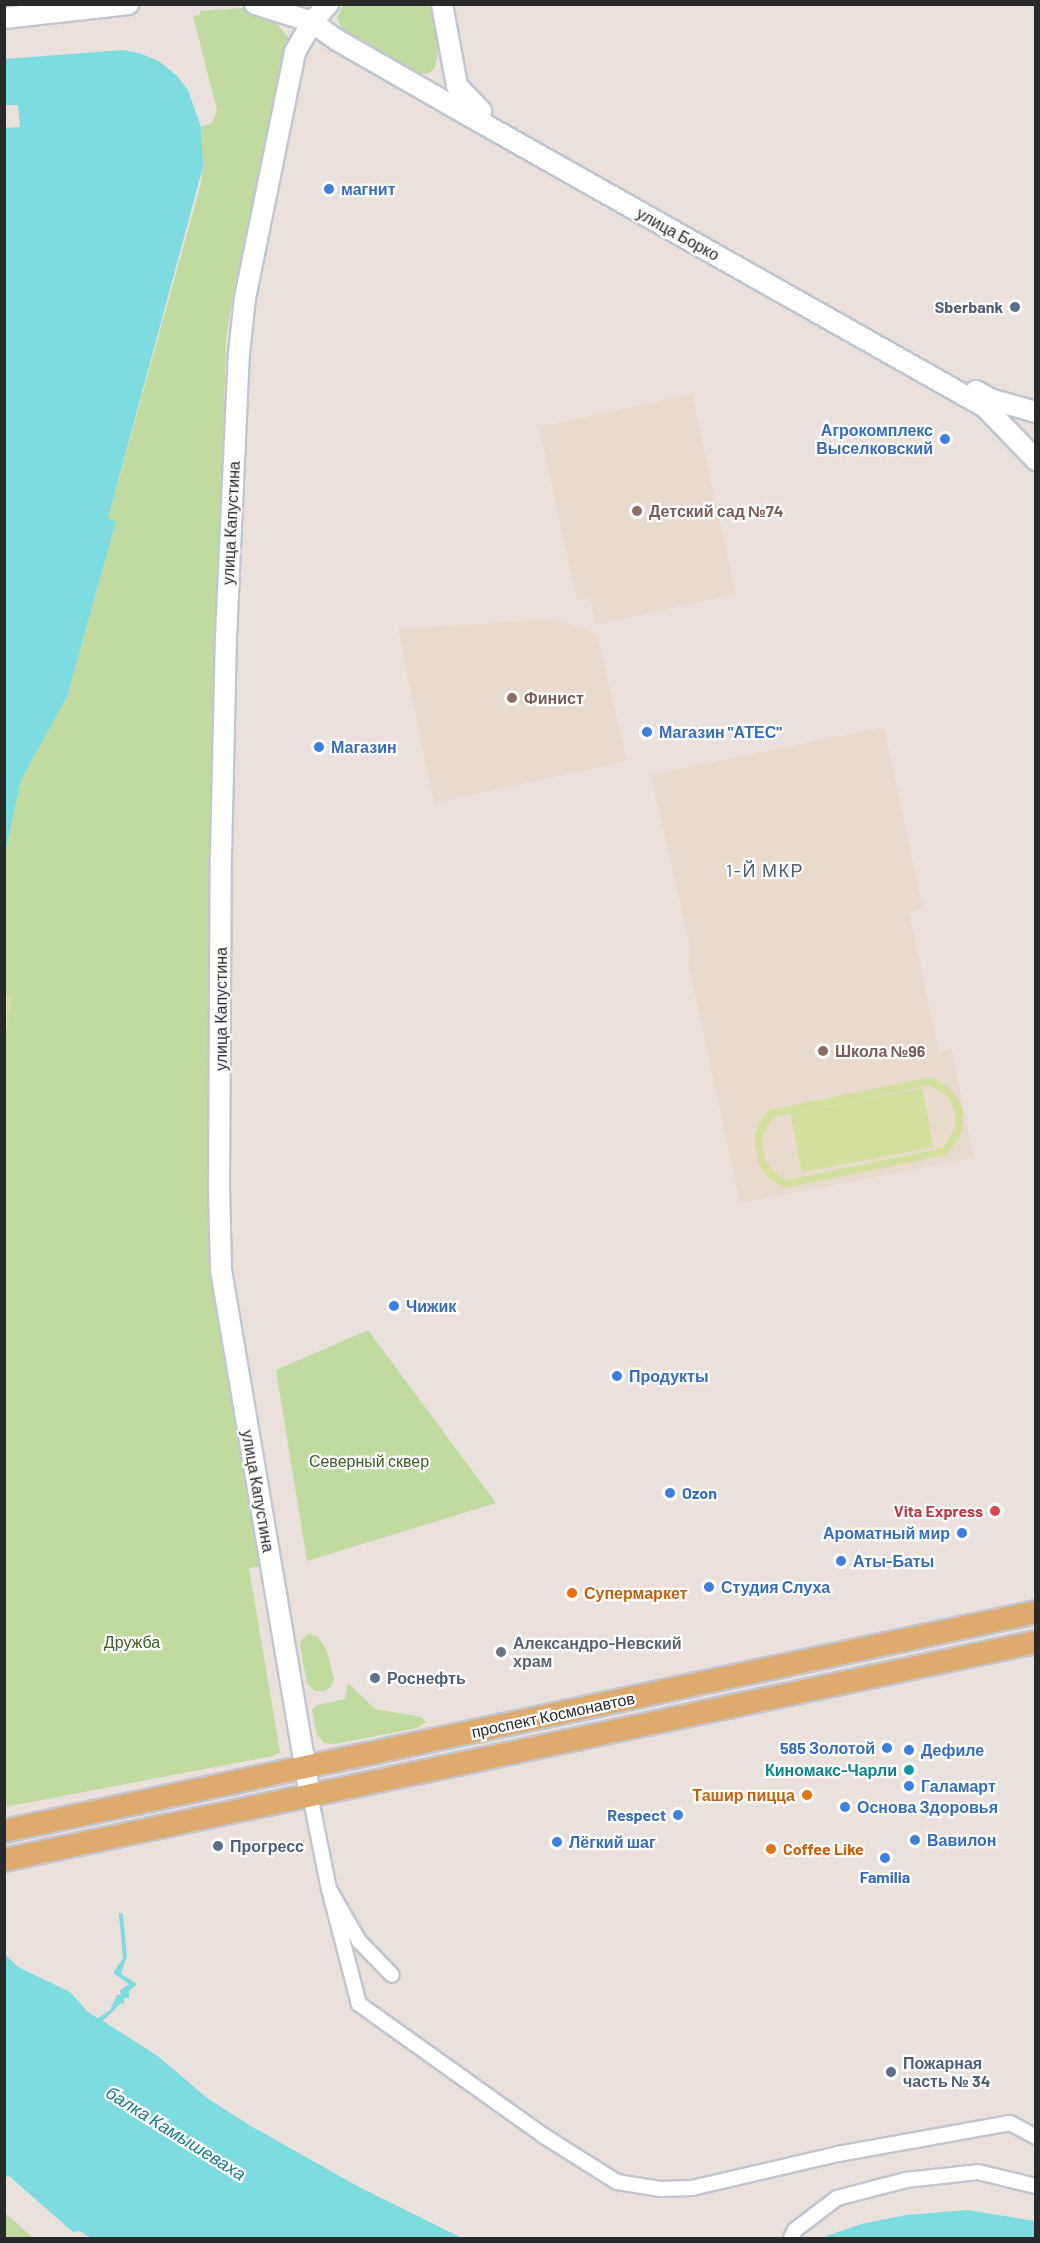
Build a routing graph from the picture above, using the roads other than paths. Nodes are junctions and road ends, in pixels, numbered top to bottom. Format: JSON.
{"nodes":[{"id":1,"x":128,"y":4,"type":"edge"},
{"id":2,"x":255,"y":4,"type":"edge"},
{"id":3,"x":328,"y":4,"type":"edge"},
{"id":4,"x":442,"y":4,"type":"edge"},
{"id":5,"x":4,"y":18,"type":"edge"},
{"id":6,"x":312,"y":22,"type":"junction"},
{"id":7,"x":337,"y":40,"type":"junction"},
{"id":8,"x":295,"y":52,"type":"junction"},
{"id":9,"x":449,"y":55,"type":"junction"},
{"id":10,"x":416,"y":84,"type":"junction"},
{"id":11,"x":1035,"y":412,"type":"edge"},
{"id":12,"x":1035,"y":458,"type":"edge"},
{"id":13,"x":1035,"y":1612,"type":"edge"},
{"id":14,"x":1035,"y":1642,"type":"edge"},
{"id":15,"x":306,"y":1768,"type":"junction"},
{"id":16,"x":310,"y":1795,"type":"junction"},
{"id":17,"x":4,"y":1831,"type":"edge"},
{"id":18,"x":4,"y":1860,"type":"edge"},
{"id":19,"x":329,"y":1888,"type":"junction"},
{"id":20,"x":392,"y":1975,"type":"dead end"},
{"id":21,"x":1035,"y":2137,"type":"edge"},
{"id":22,"x":1035,"y":2187,"type":"edge"},
{"id":23,"x":791,"y":2238,"type":"edge"}],
"edges":[{"from":1,"to":5,"type":"main road"},
{"from":2,"to":6,"type":"main road","name":"улица Борко"},
{"from":3,"to":6,"type":"main road","name":"улица Капустина"},
{"from":4,"to":9,"type":"main road"},
{"from":6,"to":7,"type":"main road","name":"улица Борко"},
{"from":6,"to":8,"type":"main road","name":"улица Капустина"},
{"from":7,"to":8,"type":"main road"},
{"from":7,"to":10,"type":"main road","name":"улица Борко"},
{"from":8,"to":15,"type":"main road","name":"улица Капустина"},
{"from":9,"to":10,"type":"main road"},
{"from":9,"to":11,"type":"main road","name":"улица Борко"},
{"from":10,"to":12,"type":"main road","name":"улица Борко"},
{"from":13,"to":15,"type":"main road","name":"проспект Космонавтов"},
{"from":14,"to":16,"type":"main road","name":"проспект Космонавтов"},
{"from":15,"to":16,"type":"main road","name":"улица Капустина"},
{"from":15,"to":17,"type":"main road","name":"проспект Космонавтов"},
{"from":16,"to":18,"type":"main road","name":"проспект Космонавтов"},
{"from":16,"to":19,"type":"street","name":"улица Капустина"},
{"from":19,"to":20,"type":"street","name":"улица Капустина"},
{"from":19,"to":21,"type":"street"},
{"from":22,"to":23,"type":"street"}]}
